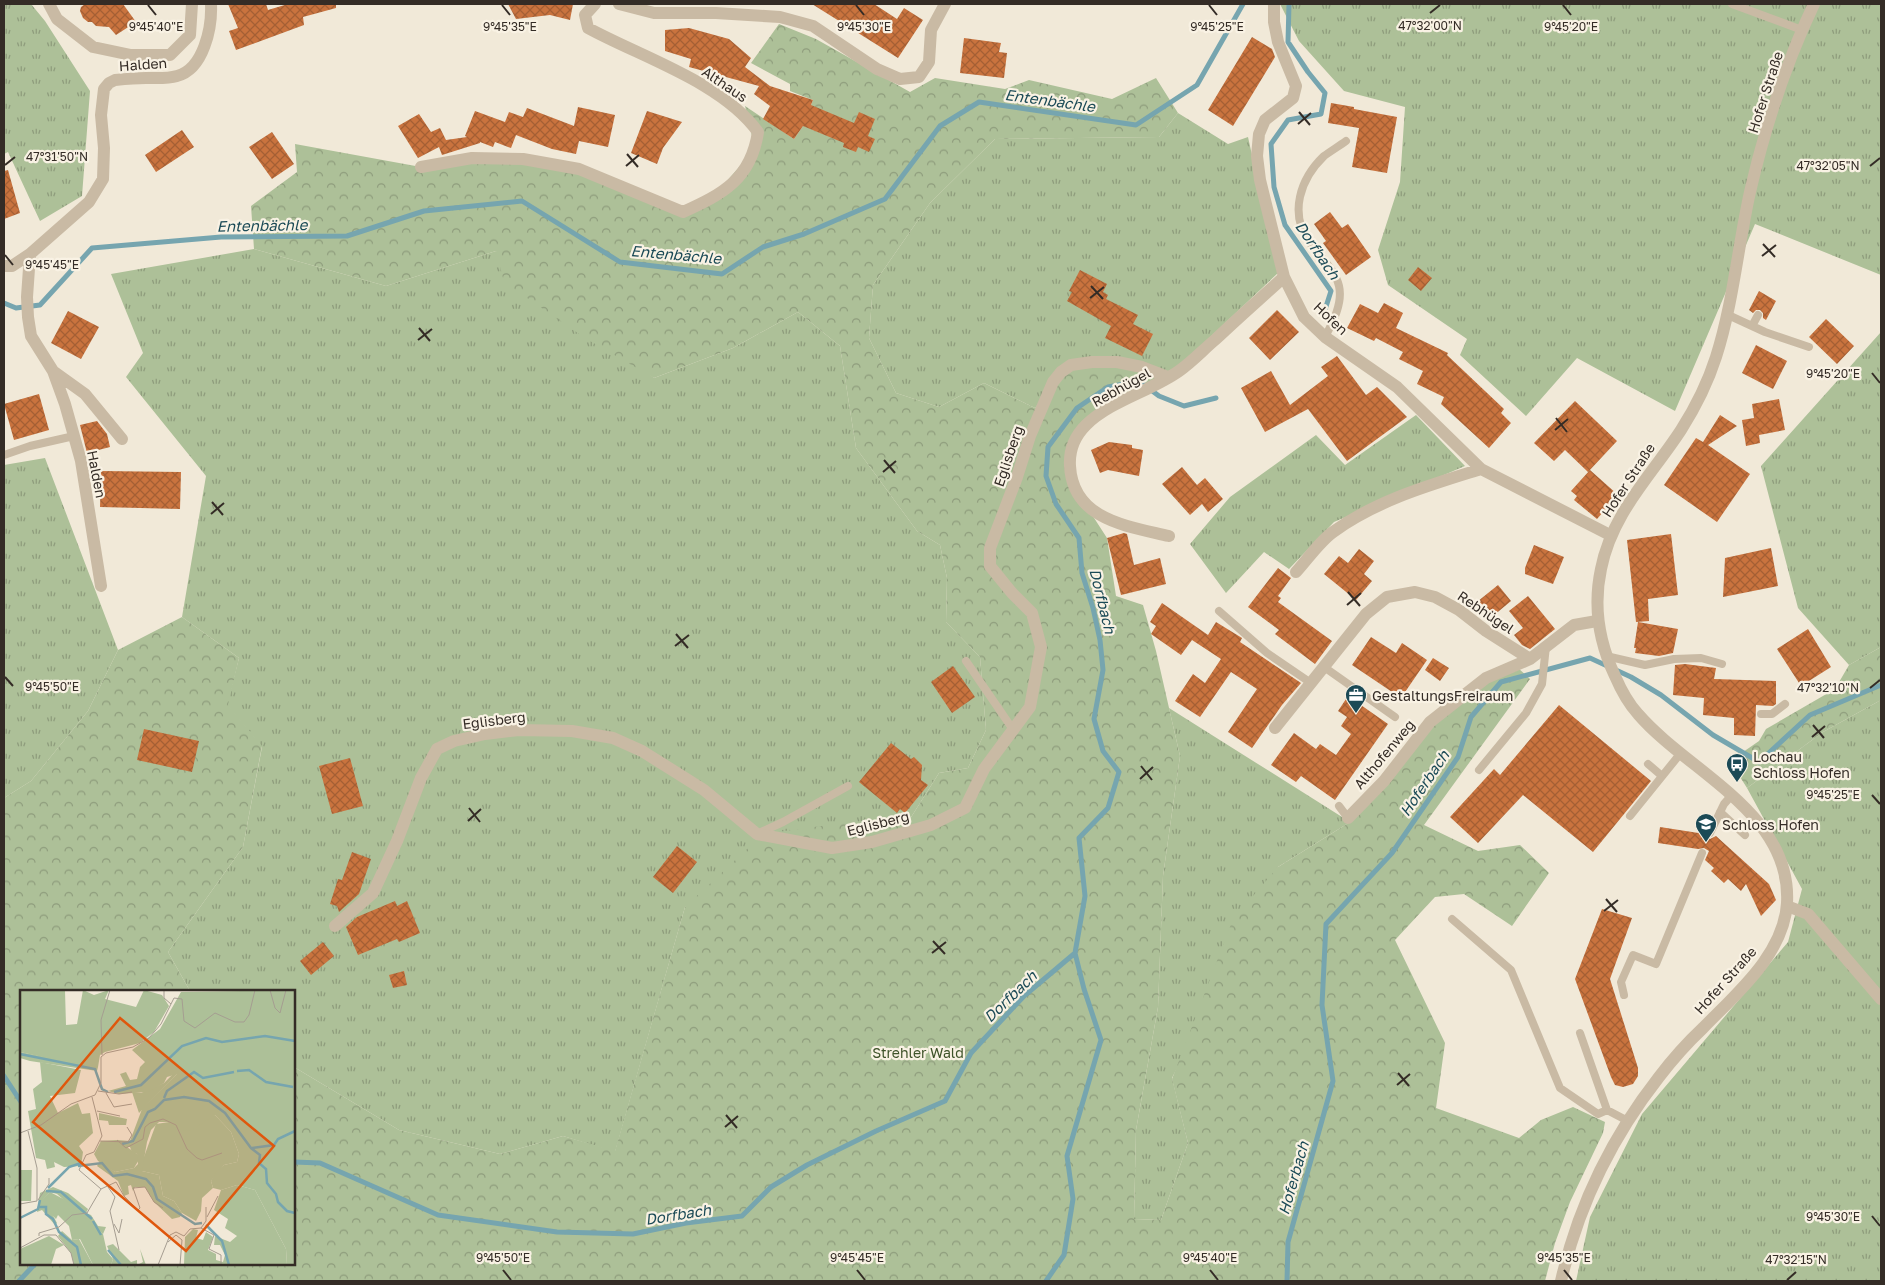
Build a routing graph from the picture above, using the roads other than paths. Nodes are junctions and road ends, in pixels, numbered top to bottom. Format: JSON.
{"nodes":[{"id":1,"x":49,"y":4,"type":"edge"},
{"id":2,"x":192,"y":4,"type":"edge"},
{"id":3,"x":211,"y":4,"type":"edge"},
{"id":4,"x":595,"y":4,"type":"edge"},
{"id":5,"x":619,"y":4,"type":"edge"},
{"id":6,"x":945,"y":4,"type":"edge"},
{"id":7,"x":1274,"y":4,"type":"edge"},
{"id":8,"x":1732,"y":4,"type":"edge"},
{"id":9,"x":1814,"y":4,"type":"edge"},
{"id":10,"x":1802,"y":30,"type":"junction"},
{"id":11,"x":1346,"y":141,"type":"dead end"},
{"id":12,"x":421,"y":167,"type":"dead end"},
{"id":13,"x":30,"y":254,"type":"junction"},
{"id":14,"x":4,"y":266,"type":"edge"},
{"id":15,"x":1284,"y":277,"type":"junction"},
{"id":16,"x":1726,"y":314,"type":"junction"},
{"id":17,"x":1758,"y":315,"type":"dead end"},
{"id":18,"x":1752,"y":326,"type":"junction"},
{"id":19,"x":1325,"y":336,"type":"junction"},
{"id":20,"x":1809,"y":347,"type":"dead end"},
{"id":21,"x":53,"y":370,"type":"junction"},
{"id":22,"x":1168,"y":377,"type":"junction"},
{"id":23,"x":74,"y":436,"type":"junction"},
{"id":24,"x":122,"y":439,"type":"dead end"},
{"id":25,"x":4,"y":455,"type":"edge"},
{"id":26,"x":1481,"y":469,"type":"junction"},
{"id":27,"x":1610,"y":535,"type":"junction"},
{"id":28,"x":1169,"y":536,"type":"dead end"},
{"id":29,"x":1296,"y":572,"type":"dead end"},
{"id":30,"x":101,"y":586,"type":"dead end"},
{"id":31,"x":1220,"y":612,"type":"dead end"},
{"id":32,"x":1597,"y":622,"type":"junction"},
{"id":33,"x":1546,"y":646,"type":"junction"},
{"id":34,"x":1530,"y":659,"type":"junction"},
{"id":35,"x":1607,"y":659,"type":"junction"},
{"id":36,"x":966,"y":661,"type":"dead end"},
{"id":37,"x":1722,"y":664,"type":"dead end"},
{"id":38,"x":1324,"y":667,"type":"junction"},
{"id":39,"x":1311,"y":683,"type":"junction"},
{"id":40,"x":1785,"y":704,"type":"dead end"},
{"id":41,"x":1761,"y":714,"type":"dead end"},
{"id":42,"x":1395,"y":717,"type":"dead end"},
{"id":43,"x":1276,"y":728,"type":"dead end"},
{"id":44,"x":1014,"y":731,"type":"junction"},
{"id":45,"x":1680,"y":754,"type":"junction"},
{"id":46,"x":1648,"y":764,"type":"dead end"},
{"id":47,"x":1479,"y":770,"type":"dead end"},
{"id":48,"x":1661,"y":779,"type":"junction"},
{"id":49,"x":848,"y":786,"type":"dead end"},
{"id":50,"x":1731,"y":796,"type":"junction"},
{"id":51,"x":1339,"y":806,"type":"dead end"},
{"id":52,"x":1720,"y":812,"type":"junction"},
{"id":53,"x":1630,"y":816,"type":"dead end"},
{"id":54,"x":1348,"y":818,"type":"joint"},
{"id":55,"x":1705,"y":818,"type":"dead end"},
{"id":56,"x":1716,"y":821,"type":"junction"},
{"id":57,"x":1710,"y":833,"type":"dead end"},
{"id":58,"x":757,"y":834,"type":"junction"},
{"id":59,"x":1745,"y":835,"type":"dead end"},
{"id":60,"x":1702,"y":853,"type":"dead end"},
{"id":61,"x":1787,"y":906,"type":"junction"},
{"id":62,"x":1452,"y":920,"type":"dead end"},
{"id":63,"x":335,"y":926,"type":"dead end"},
{"id":64,"x":1624,"y":995,"type":"dead end"},
{"id":65,"x":1881,"y":999,"type":"edge"},
{"id":66,"x":1580,"y":1033,"type":"dead end"},
{"id":67,"x":1607,"y":1110,"type":"junction"},
{"id":68,"x":1628,"y":1121,"type":"junction"},
{"id":69,"x":1561,"y":1281,"type":"edge"}],
"edges":[{"from":1,"to":2,"type":"street","name":"Halden"},
{"from":3,"to":13,"type":"street","name":"Halden"},
{"from":4,"to":12,"type":"street","name":"Althaus"},
{"from":5,"to":6,"type":"street"},
{"from":7,"to":15,"type":"street","name":"Hofen"},
{"from":8,"to":10,"type":"lane"},
{"from":9,"to":10,"type":"street","name":"Hofer Straße"},
{"from":10,"to":16,"type":"street","name":"Hofer Straße"},
{"from":11,"to":19,"type":"lane"},
{"from":13,"to":14,"type":"street","name":"Halden"},
{"from":13,"to":21,"type":"street","name":"Halden"},
{"from":15,"to":19,"type":"street","name":"Hofen"},
{"from":15,"to":22,"type":"street","name":"Rebhügel"},
{"from":16,"to":18,"type":"lane"},
{"from":16,"to":27,"type":"street","name":"Hofer Straße"},
{"from":17,"to":18,"type":"lane"},
{"from":18,"to":20,"type":"lane"},
{"from":19,"to":26,"type":"street","name":"Hofen"},
{"from":21,"to":23,"type":"street","name":"Halden"},
{"from":21,"to":24,"type":"street","name":"Halden"},
{"from":22,"to":28,"type":"street","name":"Rebhügel"},
{"from":22,"to":44,"type":"street","name":"Eglisberg"},
{"from":23,"to":25,"type":"lane"},
{"from":23,"to":30,"type":"street","name":"Halden"},
{"from":26,"to":27,"type":"street","name":"Hofen"},
{"from":26,"to":29,"type":"street"},
{"from":27,"to":32,"type":"street","name":"Hofer Straße"},
{"from":31,"to":39,"type":"lane"},
{"from":32,"to":33,"type":"street","name":"Althofenweg"},
{"from":32,"to":35,"type":"street","name":"Hofer Straße"},
{"from":33,"to":34,"type":"street","name":"Althofenweg"},
{"from":33,"to":47,"type":"lane"},
{"from":34,"to":38,"type":"street","name":"Rebhügel"},
{"from":34,"to":54,"type":"street","name":"Althofenweg"},
{"from":35,"to":37,"type":"lane"},
{"from":35,"to":45,"type":"street","name":"Hofer Straße"},
{"from":36,"to":44,"type":"lane"},
{"from":38,"to":39,"type":"street","name":"Rebhügel"},
{"from":38,"to":42,"type":"lane"},
{"from":39,"to":43,"type":"street","name":"Rebhügel"},
{"from":40,"to":41,"type":"lane"},
{"from":44,"to":58,"type":"street","name":"Eglisberg"},
{"from":45,"to":48,"type":"lane"},
{"from":45,"to":50,"type":"street","name":"Hofer Straße"},
{"from":46,"to":48,"type":"lane"},
{"from":48,"to":53,"type":"lane"},
{"from":49,"to":58,"type":"lane"},
{"from":50,"to":52,"type":"lane"},
{"from":50,"to":61,"type":"street","name":"Hofer Straße"},
{"from":51,"to":54,"type":"lane"},
{"from":52,"to":56,"type":"lane"},
{"from":52,"to":59,"type":"lane"},
{"from":55,"to":56,"type":"lane"},
{"from":56,"to":57,"type":"lane"},
{"from":58,"to":63,"type":"street","name":"Eglisberg"},
{"from":60,"to":64,"type":"lane"},
{"from":61,"to":65,"type":"street"},
{"from":61,"to":68,"type":"street","name":"Hofer Straße"},
{"from":62,"to":67,"type":"lane"},
{"from":66,"to":67,"type":"lane"},
{"from":67,"to":68,"type":"lane"},
{"from":68,"to":69,"type":"street","name":"Hofer Straße"}]}
